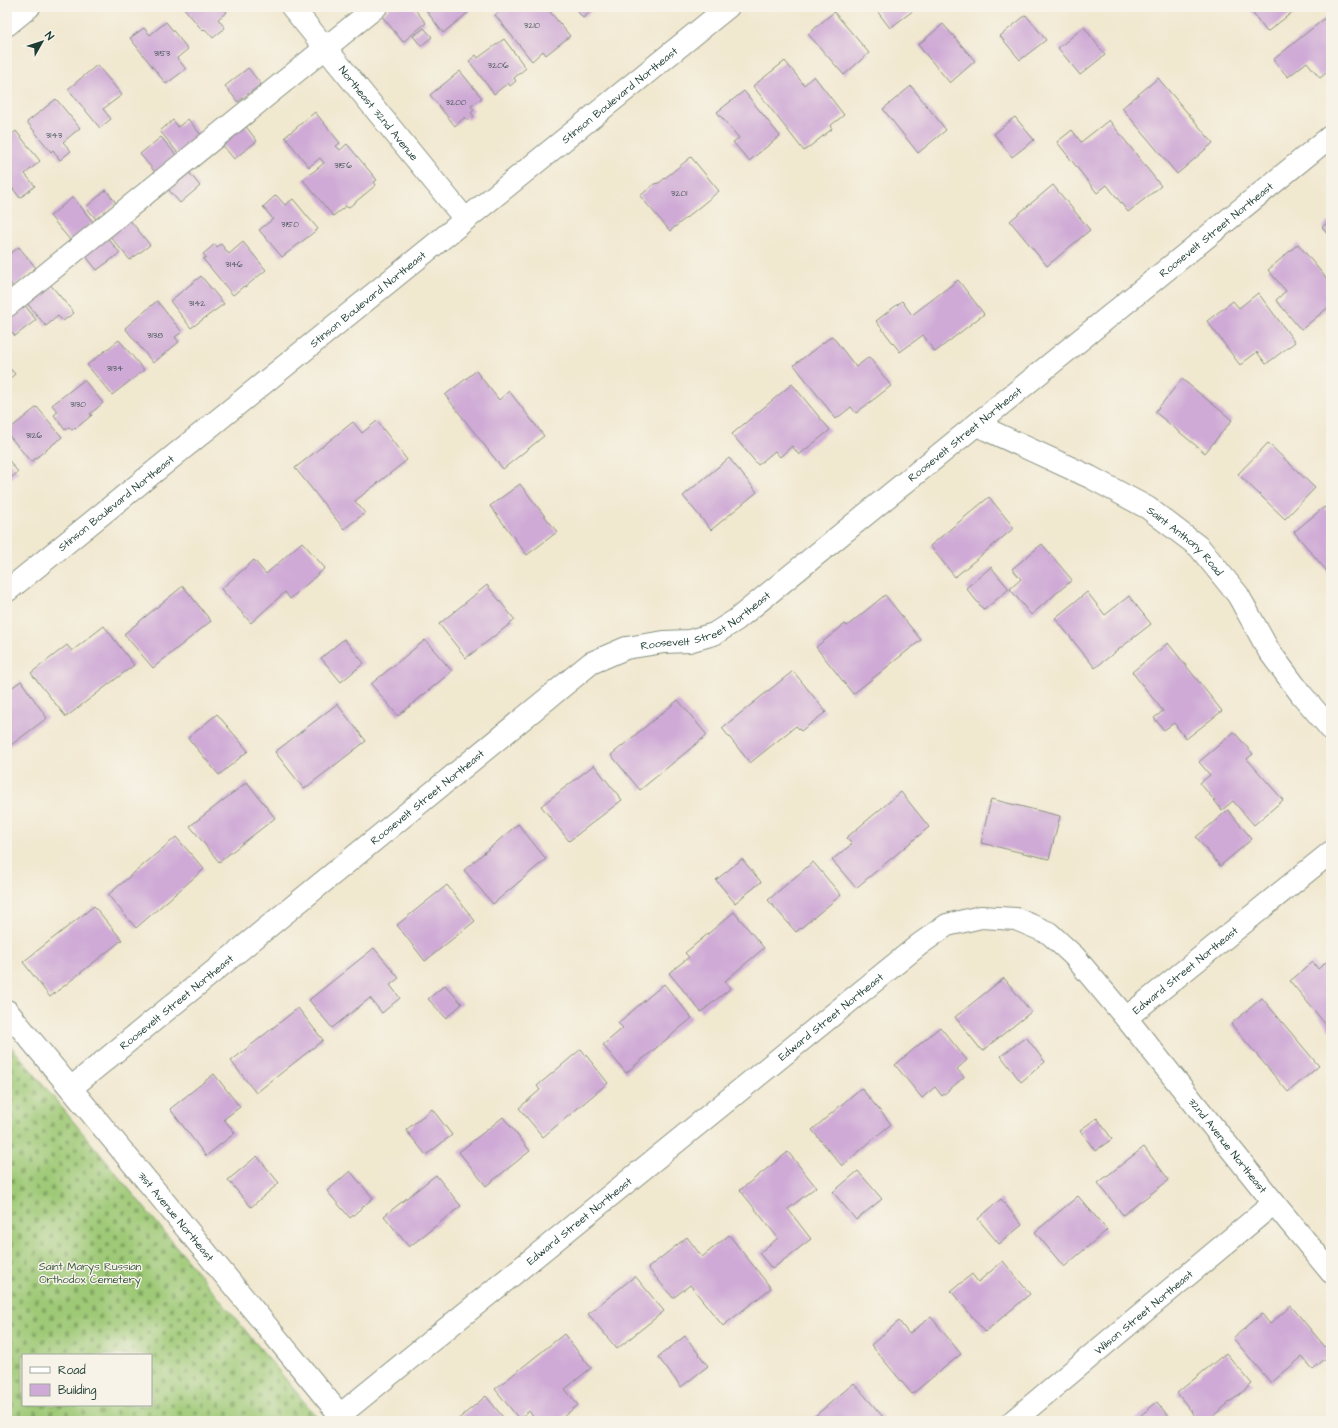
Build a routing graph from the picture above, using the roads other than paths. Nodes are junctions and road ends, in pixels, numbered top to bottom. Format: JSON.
{"nodes":[{"id":1,"x":29,"y":7,"type":"edge"},
{"id":2,"x":292,"y":7,"type":"edge"},
{"id":3,"x":376,"y":7,"type":"edge"},
{"id":4,"x":728,"y":7,"type":"edge"},
{"id":5,"x":7,"y":25,"type":"edge"},
{"id":6,"x":325,"y":48,"type":"junction"},
{"id":7,"x":1331,"y":136,"type":"edge"},
{"id":8,"x":465,"y":219,"type":"junction"},
{"id":9,"x":7,"y":306,"type":"edge"},
{"id":10,"x":977,"y":425,"type":"junction"},
{"id":11,"x":7,"y":591,"type":"edge"},
{"id":12,"x":1331,"y":728,"type":"edge"},
{"id":13,"x":1331,"y":852,"type":"edge"},
{"id":14,"x":7,"y":1011,"type":"edge"},
{"id":15,"x":1126,"y":1018,"type":"junction"},
{"id":16,"x":71,"y":1088,"type":"junction"},
{"id":17,"x":1274,"y":1203,"type":"junction"},
{"id":18,"x":1331,"y":1272,"type":"edge"},
{"id":19,"x":342,"y":1418,"type":"edge"},
{"id":20,"x":1013,"y":1421,"type":"edge"}],
"edges":[{"from":1,"to":5,"type":"street"},
{"from":2,"to":6,"type":"street","name":"Northeast 32nd Avenue"},
{"from":3,"to":6,"type":"street"},
{"from":4,"to":8,"type":"street","name":"Stinson Boulevard Northeast"},
{"from":6,"to":8,"type":"street","name":"Northeast 32nd Avenue"},
{"from":6,"to":9,"type":"street"},
{"from":7,"to":10,"type":"street","name":"Roosevelt Street Northeast"},
{"from":8,"to":11,"type":"street","name":"Stinson Boulevard Northeast"},
{"from":10,"to":12,"type":"street","name":"Saint Anthony Road"},
{"from":10,"to":16,"type":"street","name":"Roosevelt Street Northeast"},
{"from":13,"to":15,"type":"street","name":"Edward Street Northeast"},
{"from":14,"to":16,"type":"street","name":"31st Avenue Northeast"},
{"from":15,"to":17,"type":"street","name":"32nd Avenue Northeast"},
{"from":15,"to":19,"type":"street","name":"Edward Street Northeast"},
{"from":16,"to":19,"type":"street","name":"31st Avenue Northeast"},
{"from":17,"to":18,"type":"street","name":"32nd Avenue Northeast"},
{"from":17,"to":20,"type":"street","name":"Wilson Street Northeast"}]}
